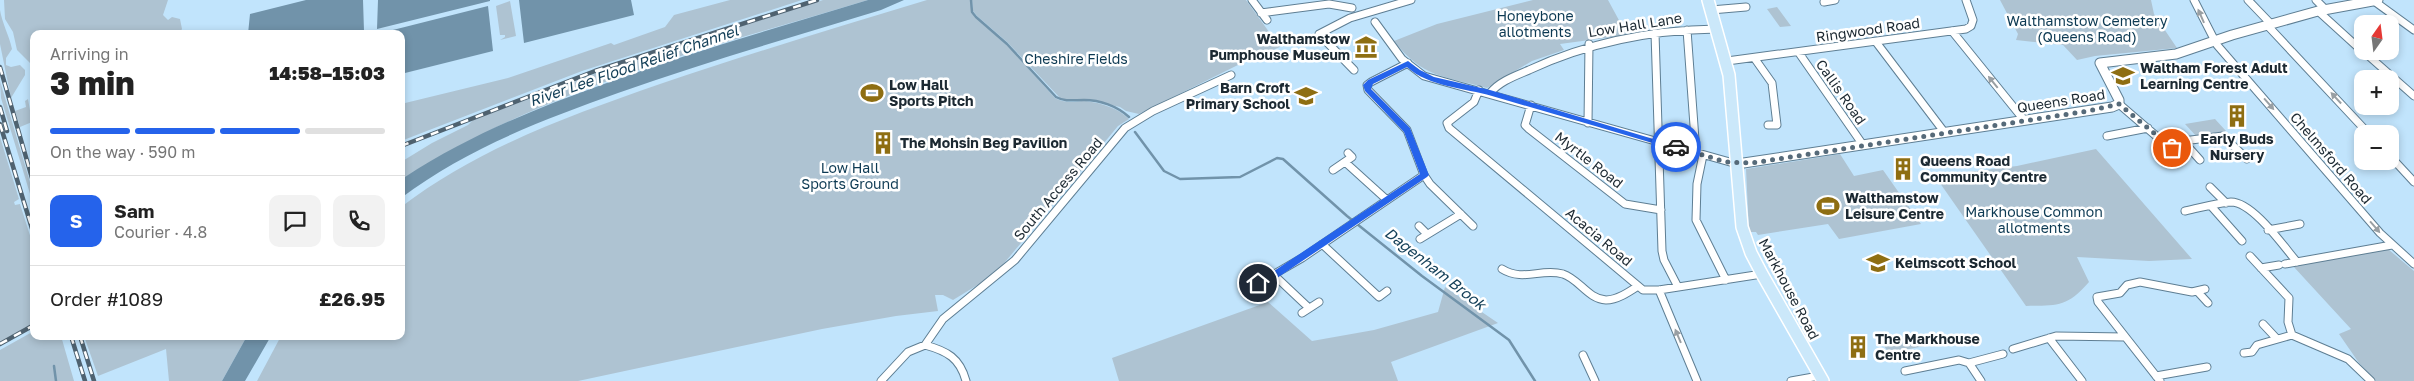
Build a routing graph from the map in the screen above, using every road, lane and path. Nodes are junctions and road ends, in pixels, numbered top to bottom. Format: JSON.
{"nodes":[{"id":1,"x":1252,"y":0,"type":"edge"},
{"id":2,"x":1410,"y":0,"type":"edge"},
{"id":3,"x":1834,"y":0,"type":"edge"},
{"id":4,"x":1966,"y":0,"type":"edge"},
{"id":5,"x":2194,"y":0,"type":"edge"},
{"id":6,"x":2248,"y":0,"type":"edge"},
{"id":7,"x":2316,"y":0,"type":"edge"},
{"id":8,"x":2376,"y":0,"type":"edge"},
{"id":9,"x":1328,"y":2,"type":"edge"},
{"id":10,"x":1824,"y":2,"type":"dead end"},
{"id":11,"x":1710,"y":5,"type":"edge"},
{"id":12,"x":1746,"y":7,"type":"dead end"},
{"id":13,"x":1352,"y":8,"type":"dead end"},
{"id":14,"x":2322,"y":11,"type":"junction"},
{"id":15,"x":1261,"y":13,"type":"junction"},
{"id":16,"x":1267,"y":20,"type":"dead end"},
{"id":17,"x":1375,"y":22,"type":"dead end"},
{"id":18,"x":2269,"y":25,"type":"junction"},
{"id":19,"x":1717,"y":29,"type":"junction"},
{"id":20,"x":1687,"y":30,"type":"junction"},
{"id":21,"x":2414,"y":30,"type":"edge"},
{"id":22,"x":1952,"y":31,"type":"junction"},
{"id":23,"x":1655,"y":33,"type":"junction"},
{"id":24,"x":2215,"y":41,"type":"junction"},
{"id":25,"x":1876,"y":42,"type":"junction"},
{"id":26,"x":2354,"y":42,"type":"edge"},
{"id":27,"x":1589,"y":44,"type":"junction"},
{"id":28,"x":1759,"y":49,"type":"dead end"},
{"id":29,"x":1799,"y":53,"type":"junction"},
{"id":30,"x":1764,"y":57,"type":"junction"},
{"id":31,"x":1755,"y":59,"type":"junction"},
{"id":32,"x":2373,"y":60,"type":"edge"},
{"id":33,"x":1727,"y":61,"type":"junction"},
{"id":34,"x":1408,"y":64,"type":"junction"},
{"id":35,"x":1354,"y":70,"type":"dead end"},
{"id":36,"x":1231,"y":75,"type":"dead end"},
{"id":37,"x":1479,"y":90,"type":"junction"},
{"id":38,"x":1490,"y":93,"type":"junction"},
{"id":39,"x":2414,"y":96,"type":"edge"},
{"id":40,"x":2119,"y":104,"type":"junction"},
{"id":41,"x":1531,"y":105,"type":"junction"},
{"id":42,"x":2024,"y":120,"type":"junction"},
{"id":43,"x":1588,"y":123,"type":"junction"},
{"id":44,"x":1768,"y":125,"type":"dead end"},
{"id":45,"x":2361,"y":125,"type":"edge"},
{"id":46,"x":2148,"y":128,"type":"junction"},
{"id":47,"x":1945,"y":132,"type":"junction"},
{"id":48,"x":2107,"y":136,"type":"dead end"},
{"id":49,"x":2183,"y":141,"type":"junction"},
{"id":50,"x":1658,"y":142,"type":"junction"},
{"id":51,"x":1863,"y":145,"type":"junction"},
{"id":52,"x":2169,"y":146,"type":"junction"},
{"id":53,"x":1348,"y":153,"type":"dead end"},
{"id":54,"x":1699,"y":154,"type":"junction"},
{"id":55,"x":2176,"y":154,"type":"dead end"},
{"id":56,"x":2247,"y":159,"type":"dead end"},
{"id":57,"x":2200,"y":160,"type":"dead end"},
{"id":58,"x":1345,"y":162,"type":"junction"},
{"id":59,"x":1737,"y":164,"type":"junction"},
{"id":60,"x":2399,"y":166,"type":"edge"},
{"id":61,"x":1333,"y":170,"type":"dead end"},
{"id":62,"x":1424,"y":175,"type":"junction"},
{"id":63,"x":2414,"y":182,"type":"edge"},
{"id":64,"x":2210,"y":187,"type":"dead end"},
{"id":65,"x":1387,"y":200,"type":"junction"},
{"id":66,"x":2226,"y":203,"type":"junction"},
{"id":67,"x":2211,"y":206,"type":"junction"},
{"id":68,"x":1661,"y":210,"type":"junction"},
{"id":69,"x":2184,"y":211,"type":"dead end"},
{"id":70,"x":1461,"y":214,"type":"junction"},
{"id":71,"x":2300,"y":224,"type":"dead end"},
{"id":72,"x":1419,"y":226,"type":"dead end"},
{"id":73,"x":1473,"y":226,"type":"dead end"},
{"id":74,"x":2268,"y":230,"type":"junction"},
{"id":75,"x":1428,"y":234,"type":"junction"},
{"id":76,"x":1420,"y":238,"type":"dead end"},
{"id":77,"x":2242,"y":241,"type":"dead end"},
{"id":78,"x":1322,"y":244,"type":"junction"},
{"id":79,"x":2392,"y":245,"type":"junction"},
{"id":80,"x":2250,"y":256,"type":"dead end"},
{"id":81,"x":2297,"y":262,"type":"junction"},
{"id":82,"x":2414,"y":264,"type":"edge"},
{"id":83,"x":2261,"y":268,"type":"junction"},
{"id":84,"x":1502,"y":269,"type":"dead end"},
{"id":85,"x":1762,"y":274,"type":"junction"},
{"id":86,"x":1274,"y":275,"type":"junction"},
{"id":87,"x":1726,"y":280,"type":"junction"},
{"id":88,"x":1258,"y":283,"type":"dead end"},
{"id":89,"x":1638,"y":286,"type":"junction"},
{"id":90,"x":1678,"y":287,"type":"junction"},
{"id":91,"x":1659,"y":290,"type":"junction"},
{"id":92,"x":1387,"y":291,"type":"dead end"},
{"id":93,"x":1319,"y":302,"type":"dead end"},
{"id":94,"x":2208,"y":303,"type":"dead end"},
{"id":95,"x":1309,"y":308,"type":"junction"},
{"id":96,"x":1302,"y":314,"type":"dead end"},
{"id":97,"x":2264,"y":324,"type":"dead end"},
{"id":98,"x":2292,"y":335,"type":"junction"},
{"id":99,"x":2125,"y":337,"type":"junction"},
{"id":100,"x":2049,"y":338,"type":"junction"},
{"id":101,"x":2277,"y":339,"type":"junction"},
{"id":102,"x":925,"y":345,"type":"junction"},
{"id":103,"x":2013,"y":349,"type":"dead end"},
{"id":104,"x":2244,"y":353,"type":"dead end"},
{"id":105,"x":2004,"y":354,"type":"dead end"},
{"id":106,"x":1583,"y":355,"type":"dead end"},
{"id":107,"x":1969,"y":363,"type":"junction"},
{"id":108,"x":2207,"y":367,"type":"dead end"},
{"id":109,"x":1905,"y":371,"type":"dead end"},
{"id":110,"x":1821,"y":378,"type":"edge"},
{"id":111,"x":2158,"y":379,"type":"edge"},
{"id":112,"x":881,"y":381,"type":"edge"},
{"id":113,"x":966,"y":381,"type":"edge"},
{"id":114,"x":1595,"y":381,"type":"edge"},
{"id":115,"x":1697,"y":381,"type":"edge"},
{"id":116,"x":1791,"y":381,"type":"edge"},
{"id":117,"x":1981,"y":381,"type":"edge"},
{"id":118,"x":2082,"y":381,"type":"edge"},
{"id":119,"x":2371,"y":381,"type":"edge"}],
"edges":[{"from":1,"to":15,"type":"street"},
{"from":2,"to":35,"type":"street"},
{"from":3,"to":10,"type":"street"},
{"from":4,"to":22,"type":"street","name":"Ringwood Road"},
{"from":24,"to":5,"type":"street","name":"Chelmsford Road","one_way":true},
{"from":6,"to":18,"type":"street"},
{"from":7,"to":14,"type":"street"},
{"from":8,"to":14,"type":"street","name":"Queens Road"},
{"from":8,"to":21,"type":"street"},
{"from":9,"to":13,"type":"street"},
{"from":9,"to":15,"type":"street"},
{"from":11,"to":12,"type":"street"},
{"from":11,"to":19,"type":"main road","name":"Markhouse Road"},
{"from":14,"to":18,"type":"street","name":"Queens Road"},
{"from":14,"to":26,"type":"street"},
{"from":15,"to":16,"type":"street"},
{"from":17,"to":34,"type":"street"},
{"from":18,"to":24,"type":"street","name":"Queens Road"},
{"from":45,"to":18,"type":"street","one_way":true},
{"from":19,"to":20,"type":"street","name":"Low Hall Lane"},
{"from":19,"to":33,"type":"main road","name":"Markhouse Road"},
{"from":20,"to":23,"type":"street","name":"Low Hall Lane"},
{"from":20,"to":54,"type":"street"},
{"from":22,"to":25,"type":"street","name":"Ringwood Road"},
{"from":42,"to":22,"type":"street","one_way":true},
{"from":23,"to":27,"type":"street","name":"Low Hall Lane"},
{"from":23,"to":50,"type":"street"},
{"from":24,"to":40,"type":"street","name":"Queens Road"},
{"from":24,"to":79,"type":"street","name":"Chelmsford Road","one_way":true},
{"from":25,"to":29,"type":"street","name":"Ringwood Road"},
{"from":25,"to":47,"type":"street"},
{"from":27,"to":38,"type":"street","name":"Low Hall Lane"},
{"from":27,"to":43,"type":"street"},
{"from":28,"to":30,"type":"street"},
{"from":29,"to":30,"type":"street","name":"Ringwood Road"},
{"from":29,"to":51,"type":"street","name":"Callis Road"},
{"from":30,"to":31,"type":"street","name":"Ringwood Road"},
{"from":31,"to":33,"type":"street","name":"Ringwood Road"},
{"from":31,"to":44,"type":"street"},
{"from":32,"to":39,"type":"street"},
{"from":33,"to":59,"type":"main road","name":"Markhouse Road"},
{"from":34,"to":37,"type":"street"},
{"from":34,"to":62,"type":"street"},
{"from":36,"to":102,"type":"street","name":"South Access Road"},
{"from":37,"to":38,"type":"street"},
{"from":37,"to":89,"type":"street","name":"Acacia Road"},
{"from":38,"to":41,"type":"street"},
{"from":40,"to":42,"type":"street","name":"Queens Road"},
{"from":40,"to":46,"type":"street"},
{"from":41,"to":43,"type":"street"},
{"from":41,"to":68,"type":"street","name":"Myrtle Road"},
{"from":42,"to":47,"type":"street","name":"Queens Road"},
{"from":43,"to":50,"type":"street"},
{"from":46,"to":48,"type":"street"},
{"from":46,"to":52,"type":"street"},
{"from":47,"to":51,"type":"street","name":"Queens Road"},
{"from":49,"to":52,"type":"street"},
{"from":49,"to":56,"type":"street"},
{"from":49,"to":57,"type":"street"},
{"from":50,"to":54,"type":"street"},
{"from":50,"to":68,"type":"street"},
{"from":51,"to":59,"type":"street","name":"Queens Road"},
{"from":52,"to":55,"type":"street"},
{"from":53,"to":58,"type":"street"},
{"from":54,"to":59,"type":"street"},
{"from":54,"to":87,"type":"street"},
{"from":58,"to":61,"type":"street"},
{"from":58,"to":65,"type":"street"},
{"from":59,"to":85,"type":"main road","name":"Markhouse Road"},
{"from":60,"to":63,"type":"street"},
{"from":62,"to":65,"type":"street"},
{"from":62,"to":70,"type":"street"},
{"from":64,"to":66,"type":"street"},
{"from":65,"to":78,"type":"street"},
{"from":66,"to":67,"type":"street"},
{"from":66,"to":74,"type":"street"},
{"from":67,"to":69,"type":"street"},
{"from":67,"to":77,"type":"street"},
{"from":68,"to":90,"type":"street"},
{"from":70,"to":73,"type":"street"},
{"from":70,"to":75,"type":"street"},
{"from":71,"to":74,"type":"street"},
{"from":72,"to":75,"type":"street"},
{"from":74,"to":81,"type":"street"},
{"from":75,"to":76,"type":"street"},
{"from":78,"to":86,"type":"street"},
{"from":78,"to":92,"type":"street"},
{"from":79,"to":81,"type":"street"},
{"from":79,"to":82,"type":"street","name":"Chelmsford Road"},
{"from":80,"to":83,"type":"street"},
{"from":81,"to":83,"type":"street"},
{"from":83,"to":98,"type":"street"},
{"from":84,"to":89,"type":"street"},
{"from":85,"to":87,"type":"street","name":"Acacia Road"},
{"from":85,"to":110,"type":"main road","name":"Markhouse Road"},
{"from":86,"to":88,"type":"street"},
{"from":86,"to":95,"type":"street"},
{"from":87,"to":90,"type":"street","name":"Acacia Road"},
{"from":89,"to":91,"type":"street","name":"Acacia Road"},
{"from":90,"to":91,"type":"street","name":"Acacia Road"},
{"from":115,"to":91,"type":"street","one_way":true},
{"from":93,"to":95,"type":"street"},
{"from":94,"to":99,"type":"street"},
{"from":95,"to":96,"type":"street"},
{"from":97,"to":101,"type":"street"},
{"from":98,"to":101,"type":"street"},
{"from":98,"to":119,"type":"street"},
{"from":99,"to":100,"type":"street"},
{"from":99,"to":111,"type":"street"},
{"from":100,"to":103,"type":"street"},
{"from":100,"to":118,"type":"street"},
{"from":101,"to":104,"type":"street"},
{"from":102,"to":112,"type":"street","name":"South Access Road"},
{"from":102,"to":113,"type":"street"},
{"from":105,"to":107,"type":"street"},
{"from":106,"to":114,"type":"street"},
{"from":107,"to":109,"type":"street"},
{"from":107,"to":117,"type":"street"},
{"from":108,"to":111,"type":"street"},
{"from":110,"to":116,"type":"street"}]}
